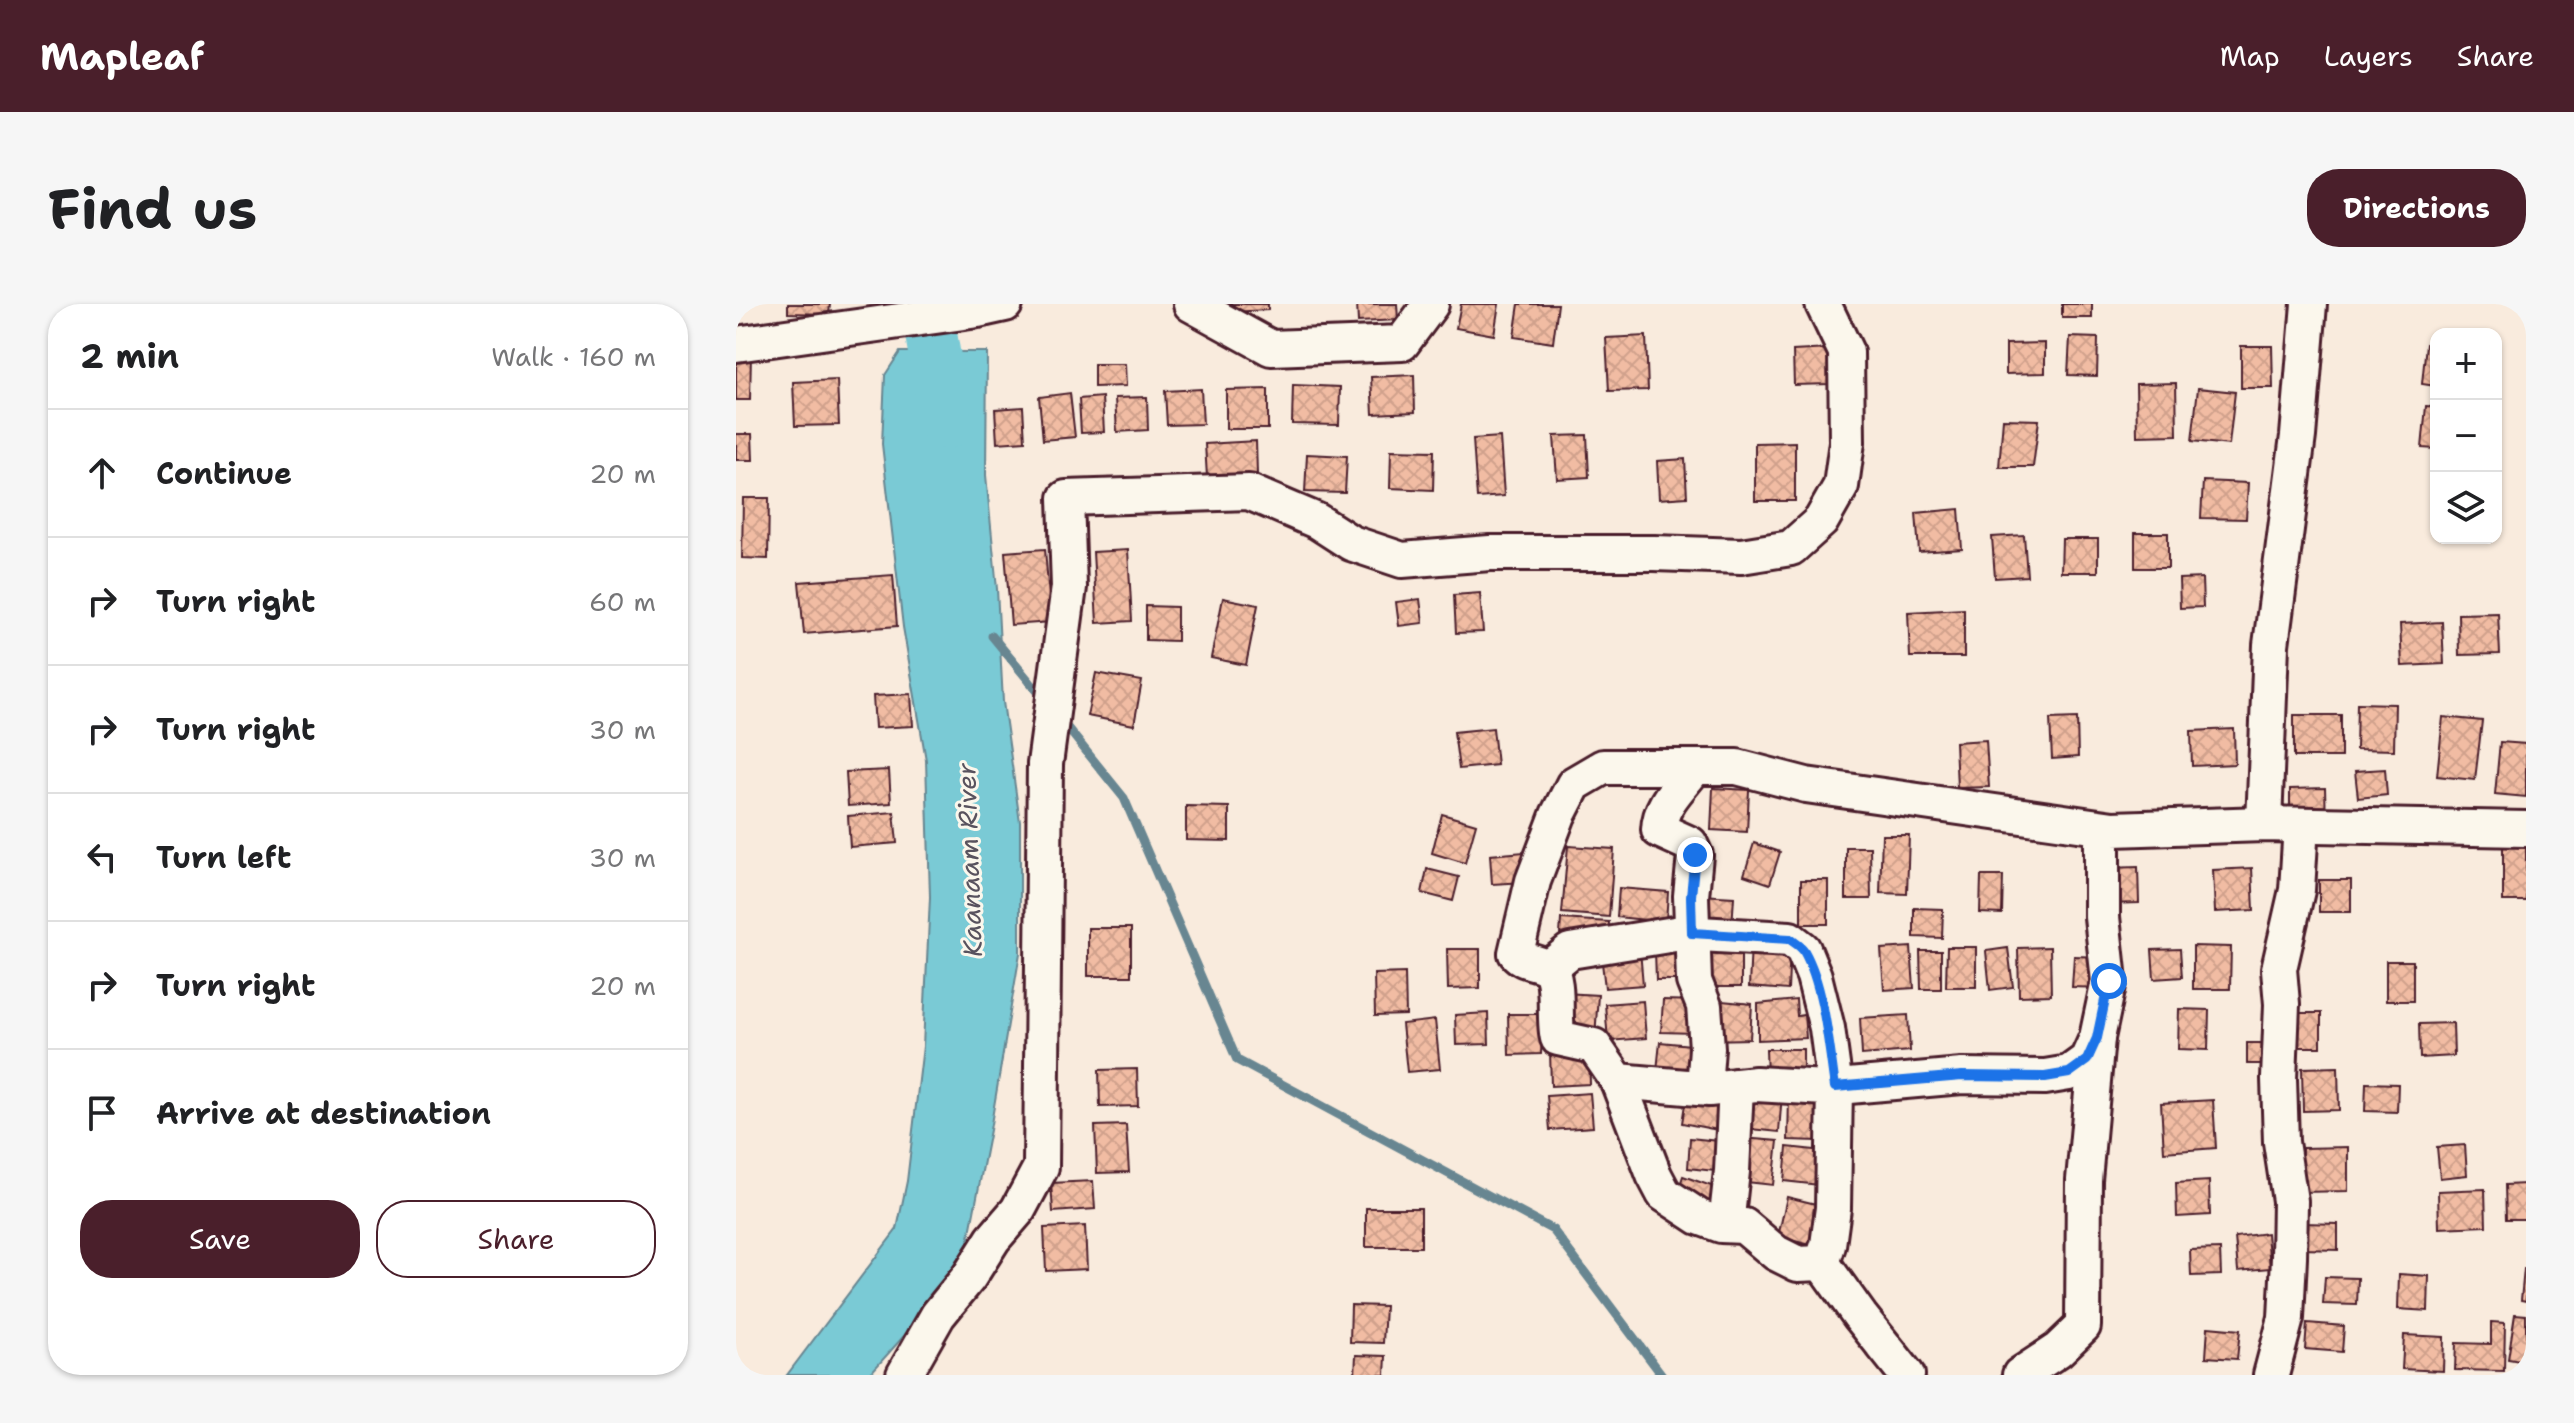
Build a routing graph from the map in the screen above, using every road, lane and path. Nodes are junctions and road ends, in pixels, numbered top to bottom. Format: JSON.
{"nodes":[{"id":1,"x":1191,"y":304,"type":"edge"},
{"id":2,"x":1431,"y":304,"type":"edge"},
{"id":3,"x":1823,"y":304,"type":"edge"},
{"id":4,"x":2309,"y":304,"type":"edge"},
{"id":5,"x":986,"y":306,"type":"edge"},
{"id":6,"x":736,"y":344,"type":"edge"},
{"id":7,"x":1695,"y":767,"type":"junction"},
{"id":8,"x":2264,"y":824,"type":"junction"},
{"id":9,"x":2301,"y":825,"type":"junction"},
{"id":10,"x":2102,"y":828,"type":"junction"},
{"id":11,"x":2526,"y":829,"type":"edge"},
{"id":12,"x":1692,"y":933,"type":"junction"},
{"id":13,"x":1549,"y":968,"type":"junction"},
{"id":14,"x":2097,"y":1038,"type":"junction"},
{"id":15,"x":1618,"y":1081,"type":"junction"},
{"id":16,"x":1720,"y":1087,"type":"junction"},
{"id":17,"x":1835,"y":1087,"type":"junction"},
{"id":18,"x":1726,"y":1225,"type":"junction"},
{"id":19,"x":1822,"y":1263,"type":"junction"},
{"id":20,"x":904,"y":1375,"type":"edge"},
{"id":21,"x":1907,"y":1375,"type":"edge"},
{"id":22,"x":2020,"y":1375,"type":"edge"},
{"id":23,"x":2271,"y":1375,"type":"edge"}],
"edges":[{"from":1,"to":2,"type":"street"},
{"from":3,"to":20,"type":"street"},
{"from":4,"to":8,"type":"street"},
{"from":5,"to":6,"type":"street"},
{"from":7,"to":10,"type":"street"},
{"from":7,"to":12,"type":"street"},
{"from":7,"to":13,"type":"street"},
{"from":8,"to":9,"type":"street"},
{"from":8,"to":10,"type":"street"},
{"from":9,"to":11,"type":"street"},
{"from":9,"to":23,"type":"street"},
{"from":10,"to":14,"type":"street"},
{"from":12,"to":13,"type":"street"},
{"from":12,"to":16,"type":"street"},
{"from":12,"to":17,"type":"street"},
{"from":13,"to":15,"type":"street"},
{"from":14,"to":17,"type":"street"},
{"from":14,"to":22,"type":"street"},
{"from":15,"to":16,"type":"street"},
{"from":15,"to":18,"type":"street"},
{"from":16,"to":17,"type":"street"},
{"from":16,"to":18,"type":"street"},
{"from":17,"to":19,"type":"street"},
{"from":18,"to":19,"type":"street"},
{"from":19,"to":21,"type":"street"}]}
